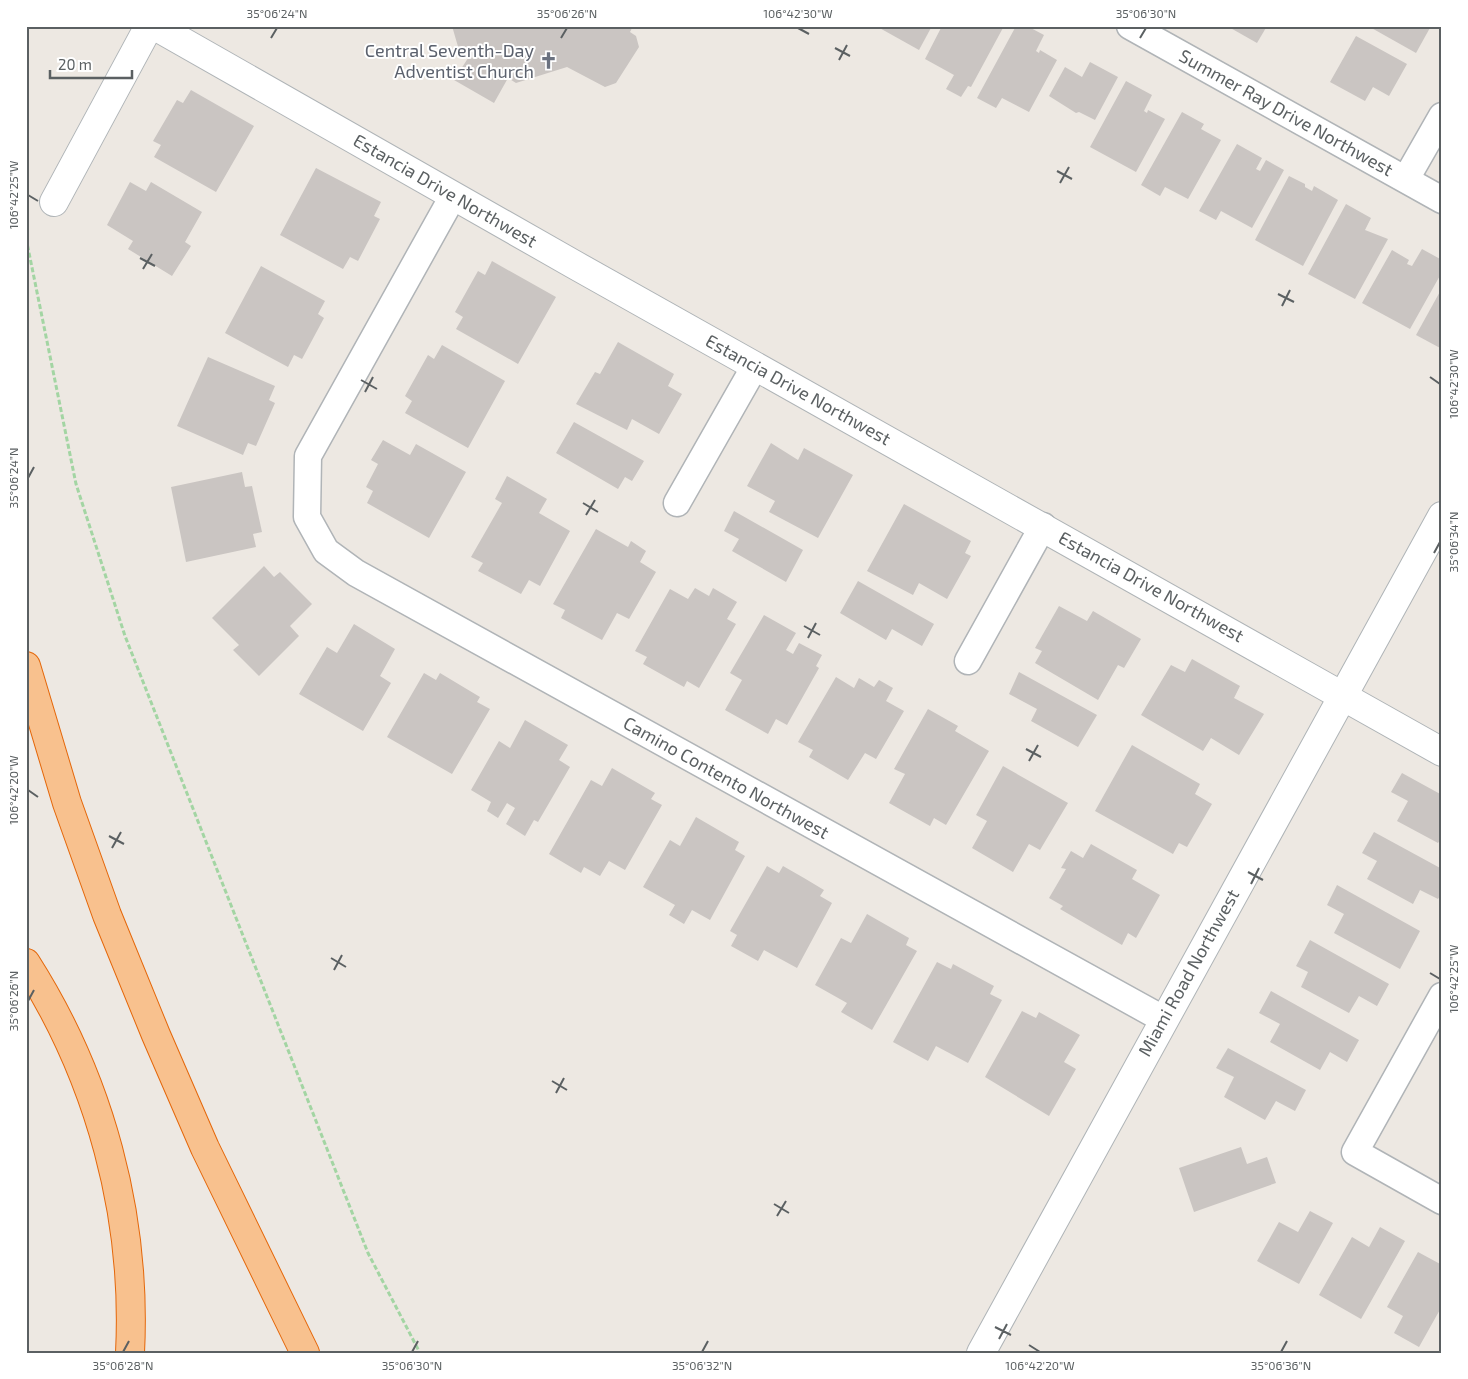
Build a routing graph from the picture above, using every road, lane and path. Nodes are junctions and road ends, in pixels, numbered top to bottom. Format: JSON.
{"nodes":[{"id":1,"x":149,"y":26,"type":"edge"},
{"id":2,"x":155,"y":26,"type":"edge"},
{"id":3,"x":1130,"y":26,"type":"edge"},
{"id":4,"x":1442,"y":116,"type":"edge"},
{"id":5,"x":1406,"y":180,"type":"junction"},
{"id":6,"x":453,"y":196,"type":"junction"},
{"id":7,"x":1442,"y":200,"type":"edge"},
{"id":8,"x":54,"y":202,"type":"dead end"},
{"id":9,"x":26,"y":238,"type":"edge"},
{"id":10,"x":755,"y":366,"type":"junction"},
{"id":11,"x":678,"y":503,"type":"dead end"},
{"id":12,"x":1442,"y":516,"type":"edge"},
{"id":13,"x":1043,"y":526,"type":"junction"},
{"id":14,"x":968,"y":662,"type":"dead end"},
{"id":15,"x":26,"y":666,"type":"edge"},
{"id":16,"x":1343,"y":696,"type":"junction"},
{"id":17,"x":1442,"y":752,"type":"edge"},
{"id":18,"x":26,"y":963,"type":"edge"},
{"id":19,"x":1442,"y":996,"type":"edge"},
{"id":20,"x":1163,"y":1020,"type":"junction"},
{"id":21,"x":1442,"y":1201,"type":"edge"},
{"id":22,"x":130,"y":1353,"type":"edge"},
{"id":23,"x":304,"y":1353,"type":"edge"},
{"id":24,"x":420,"y":1353,"type":"edge"},
{"id":25,"x":981,"y":1353,"type":"edge"}],
"edges":[{"from":1,"to":8,"type":"street"},
{"from":2,"to":6,"type":"street","name":"Estancia Drive Northwest"},
{"from":3,"to":5,"type":"street","name":"Summer Ray Drive Northwest"},
{"from":4,"to":5,"type":"street"},
{"from":5,"to":7,"type":"street","name":"Summer Ray Drive Northwest"},
{"from":6,"to":10,"type":"street","name":"Estancia Drive Northwest"},
{"from":6,"to":20,"type":"street","name":"Camino Contento Northwest"},
{"from":9,"to":24,"type":"path"},
{"from":10,"to":11,"type":"street"},
{"from":10,"to":13,"type":"street","name":"Estancia Drive Northwest"},
{"from":12,"to":16,"type":"street","name":"Miami Road Northwest"},
{"from":13,"to":14,"type":"street"},
{"from":13,"to":16,"type":"street","name":"Estancia Drive Northwest"},
{"from":15,"to":23,"type":"highway"},
{"from":16,"to":17,"type":"street","name":"Estancia Drive Northwest"},
{"from":16,"to":20,"type":"street","name":"Miami Road Northwest"},
{"from":18,"to":22,"type":"highway"},
{"from":19,"to":21,"type":"street"},
{"from":20,"to":25,"type":"street","name":"Miami Road Northwest"}]}
